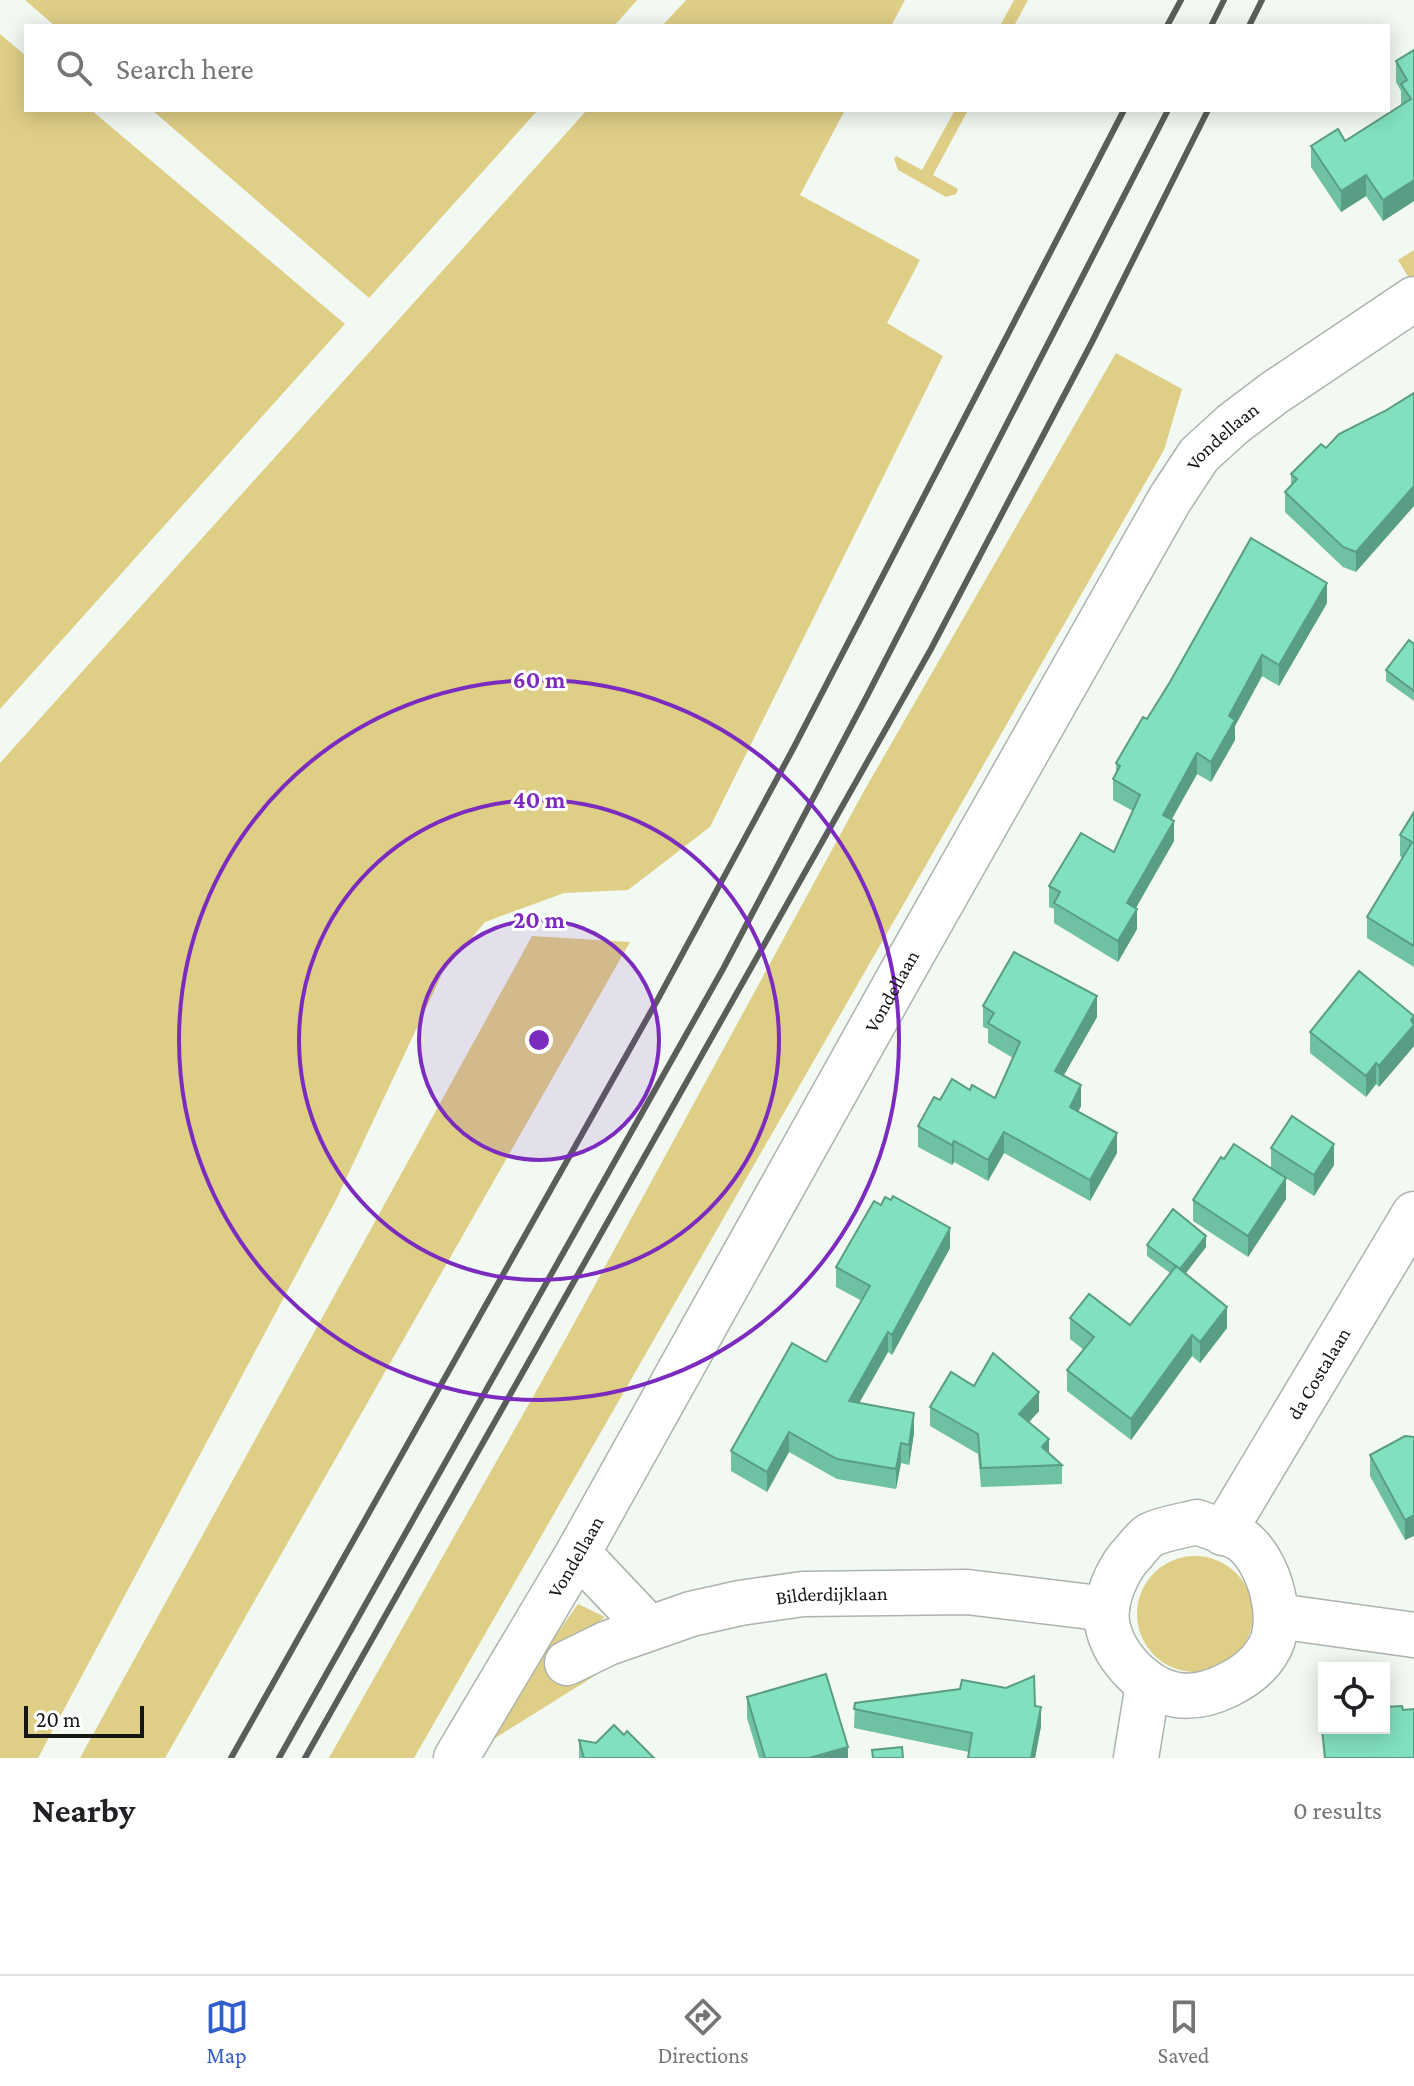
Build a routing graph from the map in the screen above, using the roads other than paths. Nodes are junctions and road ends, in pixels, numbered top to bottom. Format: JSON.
{"nodes":[{"id":1,"x":1414,"y":299,"type":"edge"},
{"id":2,"x":1414,"y":1214,"type":"edge"},
{"id":3,"x":1223,"y":1533,"type":"junction"},
{"id":4,"x":578,"y":1553,"type":"junction"},
{"id":5,"x":1107,"y":1609,"type":"junction"},
{"id":6,"x":1277,"y":1616,"type":"junction"},
{"id":7,"x":648,"y":1627,"type":"junction"},
{"id":8,"x":1414,"y":1635,"type":"edge"},
{"id":9,"x":567,"y":1663,"type":"dead end"},
{"id":10,"x":1148,"y":1684,"type":"junction"},
{"id":11,"x":456,"y":1758,"type":"edge"},
{"id":12,"x":1136,"y":1758,"type":"edge"}],
"edges":[{"from":1,"to":4,"type":"street","name":"Vondellaan"},
{"from":2,"to":3,"type":"street","name":"da Costalaan"},
{"from":3,"to":5,"type":"street"},
{"from":3,"to":6,"type":"street"},
{"from":4,"to":7,"type":"street"},
{"from":4,"to":11,"type":"street","name":"Vondellaan"},
{"from":5,"to":7,"type":"street","name":"Bilderdijklaan"},
{"from":5,"to":10,"type":"street"},
{"from":6,"to":8,"type":"street"},
{"from":6,"to":10,"type":"street"},
{"from":7,"to":9,"type":"street","name":"Bilderdijklaan"},
{"from":10,"to":12,"type":"street"}]}
